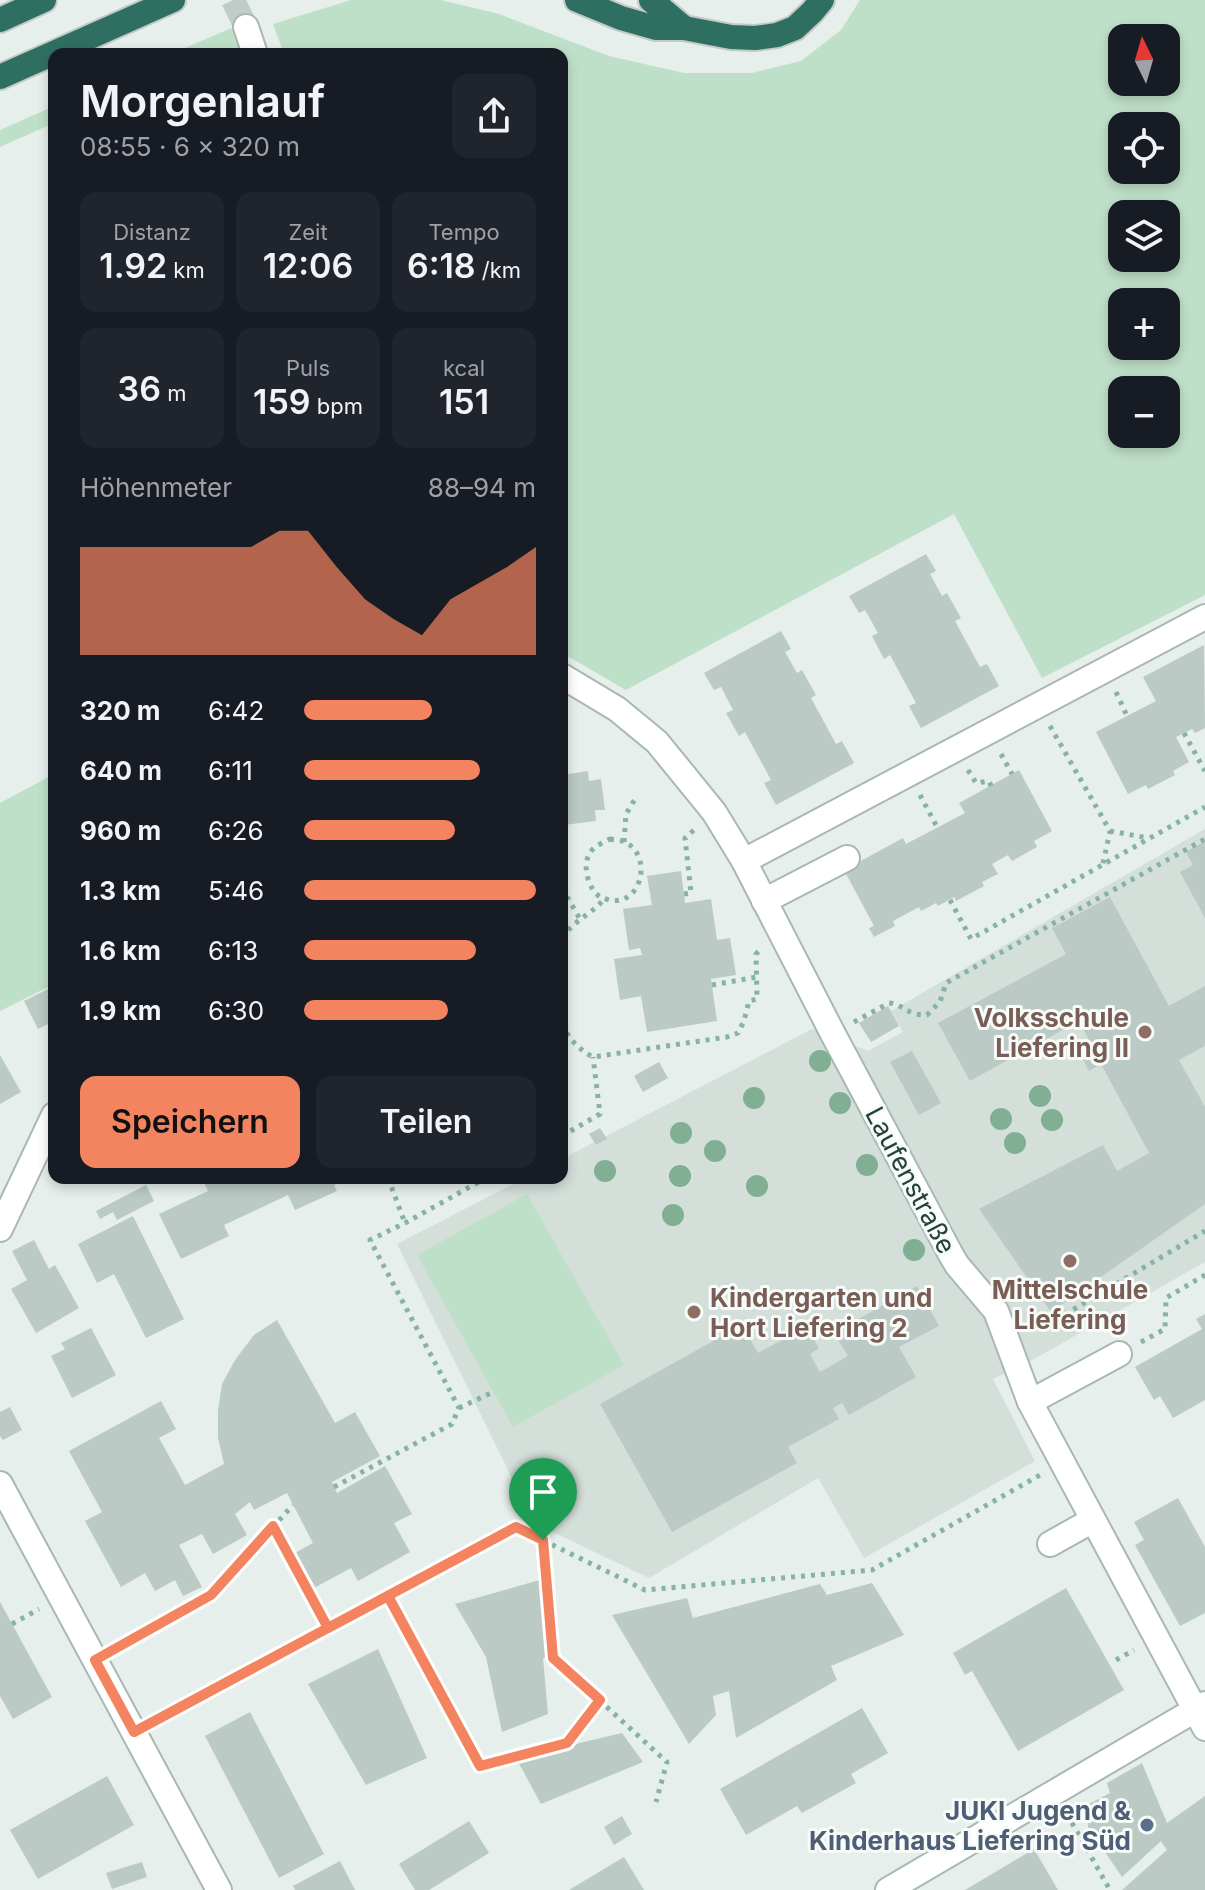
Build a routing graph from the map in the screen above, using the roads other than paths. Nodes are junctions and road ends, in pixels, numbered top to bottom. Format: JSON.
{"nodes":[{"id":1,"x":44,"y":0,"type":"edge"},
{"id":2,"x":577,"y":0,"type":"edge"},
{"id":3,"x":651,"y":0,"type":"edge"},
{"id":4,"x":822,"y":0,"type":"edge"},
{"id":5,"x":174,"y":1,"type":"edge"},
{"id":6,"x":0,"y":20,"type":"edge"},
{"id":7,"x":246,"y":27,"type":"tunnel mouth"},
{"id":8,"x":684,"y":28,"type":"junction"},
{"id":9,"x":66,"y":48,"type":"edge"},
{"id":10,"x":253,"y":48,"type":"edge"},
{"id":11,"x":48,"y":56,"type":"edge"},
{"id":12,"x":0,"y":77,"type":"edge"},
{"id":13,"x":1205,"y":617,"type":"edge"},
{"id":14,"x":568,"y":680,"type":"edge"},
{"id":15,"x":847,"y":858,"type":"dead end"},
{"id":16,"x":744,"y":861,"type":"junction"},
{"id":17,"x":764,"y":901,"type":"junction"},
{"id":18,"x":48,"y":1128,"type":"edge"},
{"id":19,"x":0,"y":1229,"type":"edge"},
{"id":20,"x":1119,"y":1354,"type":"road end"},
{"id":21,"x":1030,"y":1402,"type":"junction"},
{"id":22,"x":0,"y":1484,"type":"edge"},
{"id":23,"x":1093,"y":1520,"type":"junction"},
{"id":24,"x":1050,"y":1544,"type":"dead end"},
{"id":25,"x":1201,"y":1715,"type":"edge"},
{"id":26,"x":219,"y":1890,"type":"edge"},
{"id":27,"x":888,"y":1890,"type":"edge"}],
"edges":[{"from":1,"to":6,"type":"highway"},
{"from":2,"to":8,"type":"highway"},
{"from":3,"to":8,"type":"highway"},
{"from":4,"to":8,"type":"highway"},
{"from":5,"to":9,"type":"highway"},
{"from":7,"to":10,"type":"street"},
{"from":11,"to":12,"type":"highway"},
{"from":13,"to":16,"type":"street"},
{"from":14,"to":16,"type":"street","name":"Laufenstraße"},
{"from":15,"to":17,"type":"street"},
{"from":16,"to":17,"type":"street","name":"Laufenstraße"},
{"from":17,"to":21,"type":"street","name":"Laufenstraße"},
{"from":18,"to":19,"type":"street"},
{"from":20,"to":21,"type":"street"},
{"from":21,"to":23,"type":"street","name":"Laufenstraße"},
{"from":22,"to":26,"type":"street"},
{"from":23,"to":24,"type":"street"},
{"from":23,"to":25,"type":"street","name":"Laufenstraße"},
{"from":25,"to":27,"type":"street"}]}
